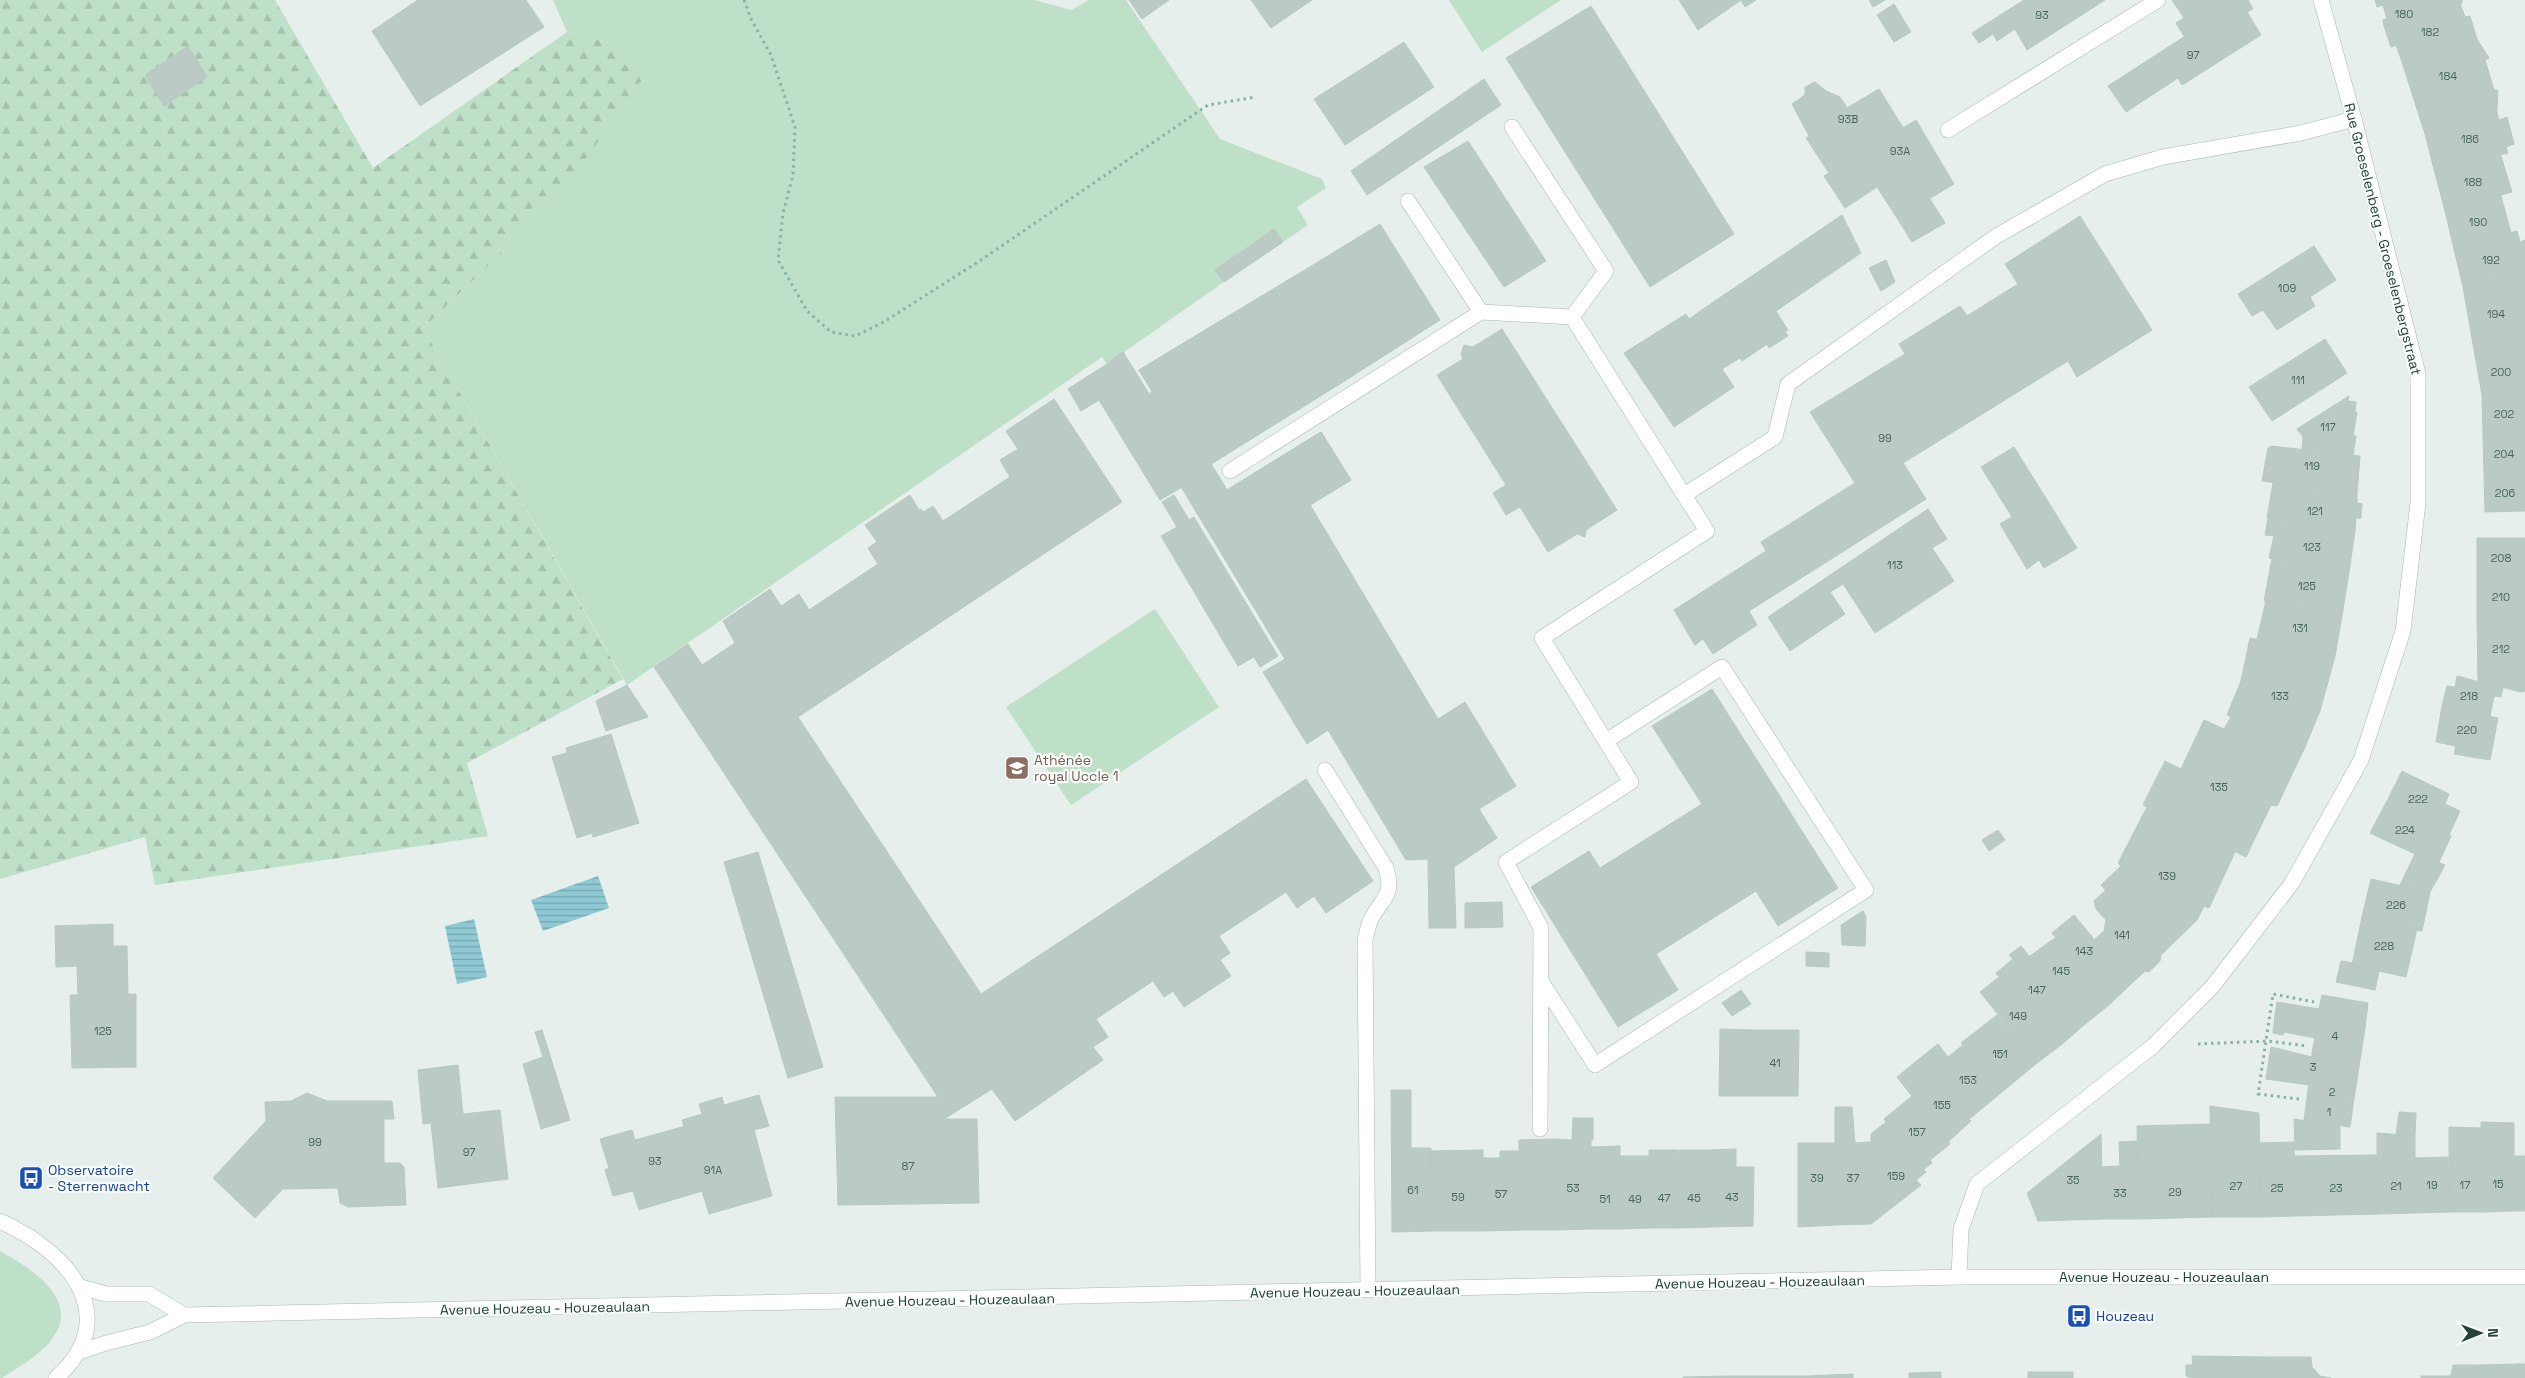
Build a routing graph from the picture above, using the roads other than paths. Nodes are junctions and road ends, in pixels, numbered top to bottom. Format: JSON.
{"nodes":[{"id":1,"x":2158,"y":0,"type":"edge"},
{"id":2,"x":2321,"y":0,"type":"edge"},
{"id":3,"x":2354,"y":119,"type":"junction"},
{"id":4,"x":1512,"y":127,"type":"dead end"},
{"id":5,"x":1948,"y":130,"type":"dead end"},
{"id":6,"x":1408,"y":201,"type":"dead end"},
{"id":7,"x":1481,"y":312,"type":"junction"},
{"id":8,"x":1572,"y":317,"type":"junction"},
{"id":9,"x":1230,"y":470,"type":"dead end"},
{"id":10,"x":1684,"y":495,"type":"junction"},
{"id":11,"x":1606,"y":741,"type":"junction"},
{"id":12,"x":1325,"y":770,"type":"dead end"},
{"id":13,"x":1541,"y":981,"type":"junction"},
{"id":14,"x":1540,"y":1129,"type":"dead end"},
{"id":15,"x":0,"y":1220,"type":"edge"},
{"id":16,"x":1959,"y":1277,"type":"junction"},
{"id":17,"x":2525,"y":1277,"type":"edge"},
{"id":18,"x":81,"y":1287,"type":"junction"},
{"id":19,"x":1368,"y":1290,"type":"junction"},
{"id":20,"x":184,"y":1315,"type":"junction"},
{"id":21,"x":80,"y":1352,"type":"junction"},
{"id":22,"x":56,"y":1378,"type":"edge"}],
"edges":[{"from":1,"to":5,"type":"street"},
{"from":2,"to":3,"type":"street","name":"Rue Groeselenberg - Groeselenbergstraat"},
{"from":3,"to":10,"type":"street"},
{"from":3,"to":16,"type":"street","name":"Rue Groeselenberg - Groeselenbergstraat"},
{"from":4,"to":8,"type":"street"},
{"from":6,"to":7,"type":"street"},
{"from":7,"to":8,"type":"street"},
{"from":7,"to":9,"type":"street"},
{"from":8,"to":10,"type":"street"},
{"from":10,"to":11,"type":"street"},
{"from":11,"to":13,"type":"street"},
{"from":11,"to":13,"type":"street"},
{"from":12,"to":19,"type":"street"},
{"from":13,"to":14,"type":"street"},
{"from":15,"to":18,"type":"street"},
{"from":16,"to":17,"type":"street","name":"Avenue Houzeau - Houzeaulaan"},
{"from":16,"to":19,"type":"street","name":"Avenue Houzeau - Houzeaulaan"},
{"from":18,"to":20,"type":"street"},
{"from":18,"to":21,"type":"street"},
{"from":19,"to":20,"type":"street","name":"Avenue Houzeau - Houzeaulaan"},
{"from":20,"to":21,"type":"street","name":"Avenue Houzeau - Houzeaulaan"},
{"from":21,"to":22,"type":"street"}]}
